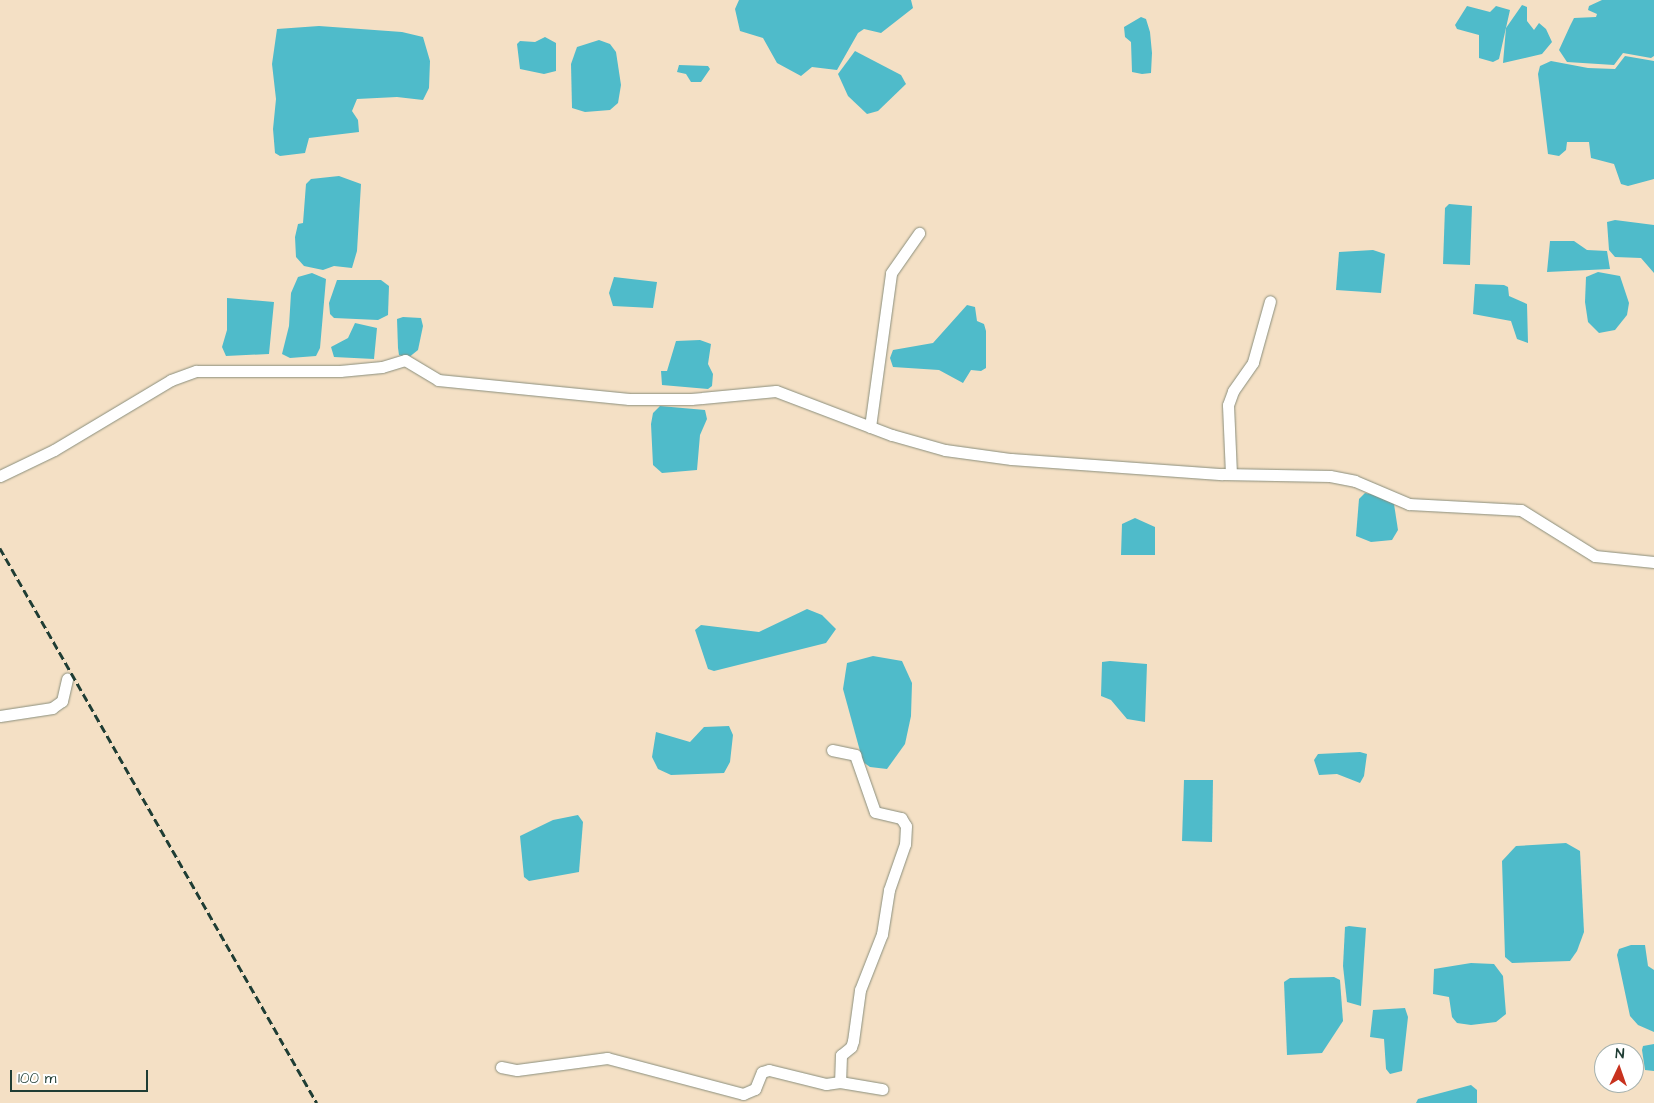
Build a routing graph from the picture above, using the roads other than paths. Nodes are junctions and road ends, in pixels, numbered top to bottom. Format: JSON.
{"nodes":[{"id":1,"x":918,"y":233,"type":"dead end"},
{"id":2,"x":1270,"y":301,"type":"dead end"},
{"id":3,"x":870,"y":426,"type":"junction"},
{"id":4,"x":1231,"y":474,"type":"junction"},
{"id":5,"x":0,"y":476,"type":"edge"},
{"id":6,"x":1654,"y":562,"type":"edge"},
{"id":7,"x":67,"y":680,"type":"dead end"},
{"id":8,"x":0,"y":716,"type":"edge"},
{"id":9,"x":832,"y":750,"type":"dead end"},
{"id":10,"x":502,"y":1066,"type":"dead end"},
{"id":11,"x":840,"y":1082,"type":"junction"},
{"id":12,"x":882,"y":1089,"type":"dead end"}],
"edges":[{"from":1,"to":3,"type":"street"},
{"from":2,"to":4,"type":"street"},
{"from":3,"to":4,"type":"street"},
{"from":3,"to":5,"type":"street"},
{"from":4,"to":6,"type":"street"},
{"from":7,"to":8,"type":"street"},
{"from":9,"to":11,"type":"street"},
{"from":10,"to":11,"type":"street"},
{"from":11,"to":12,"type":"street"}]}
